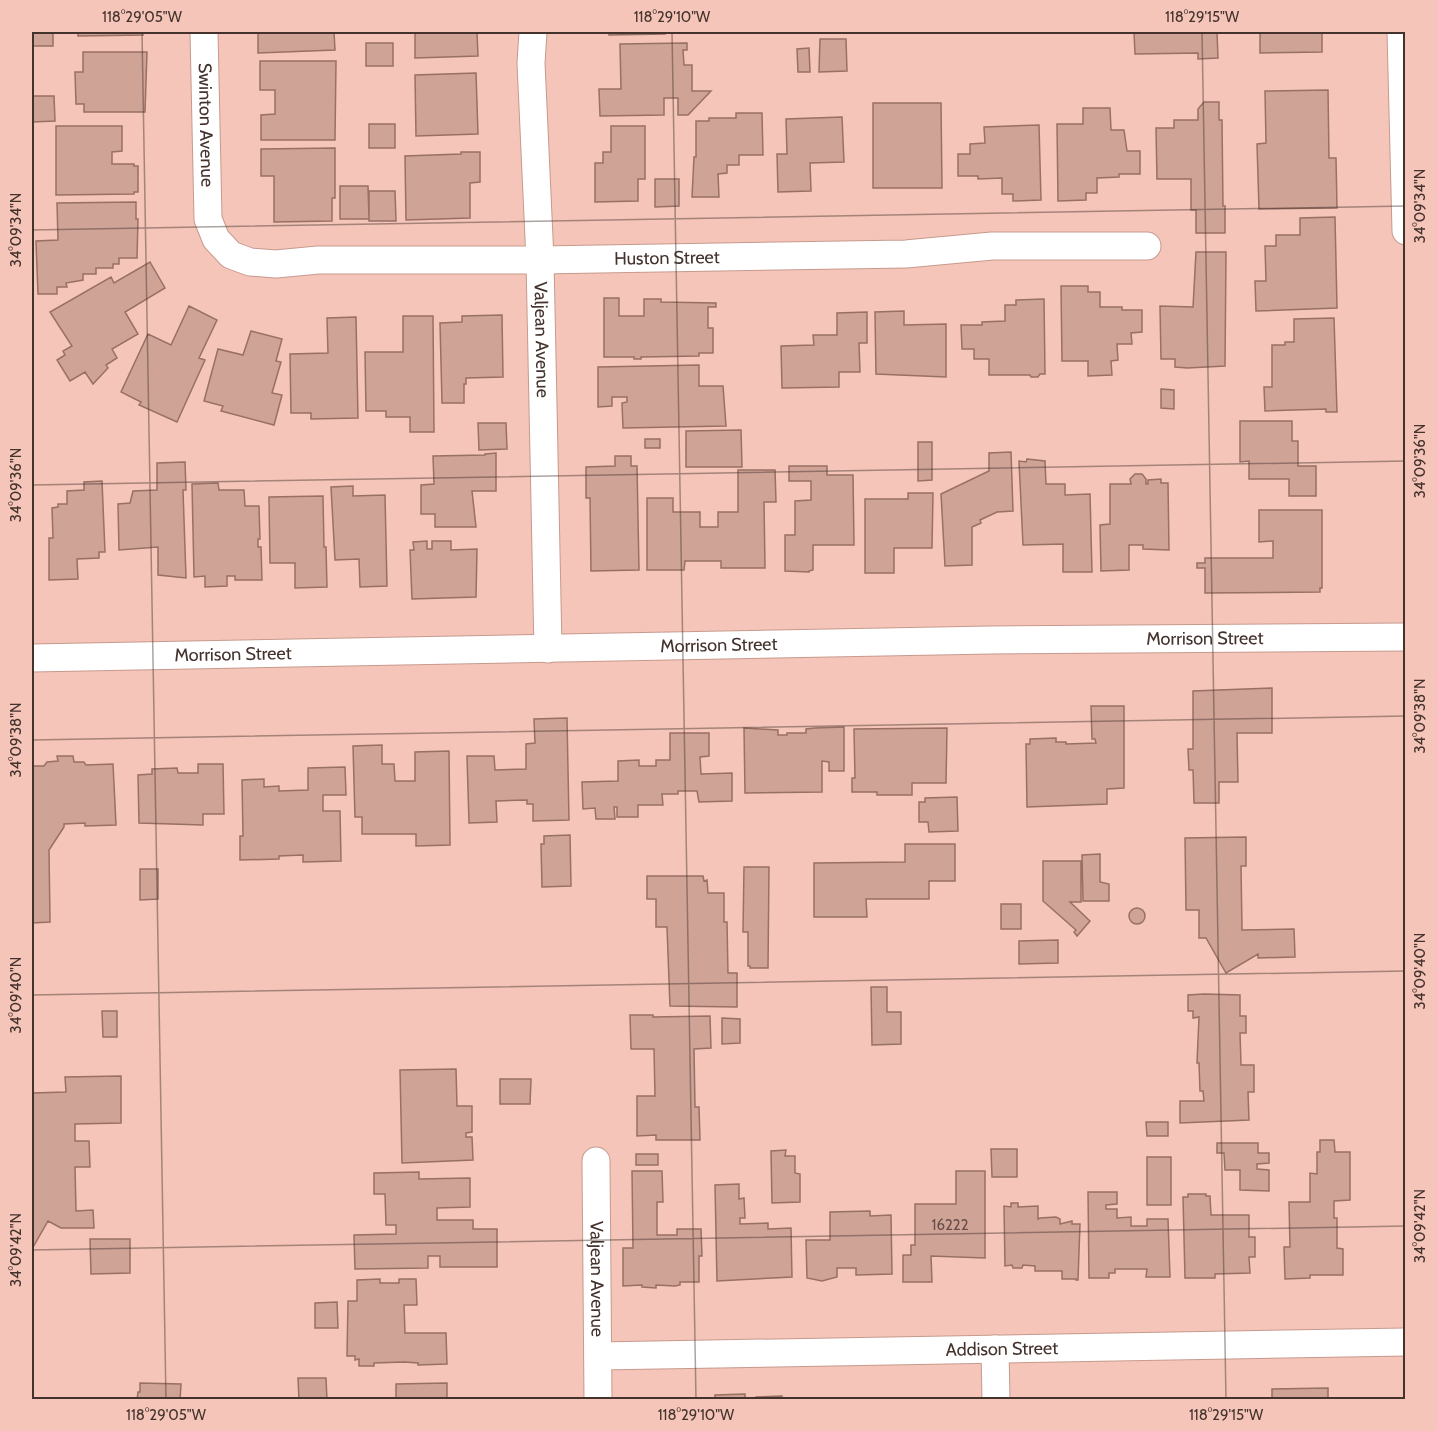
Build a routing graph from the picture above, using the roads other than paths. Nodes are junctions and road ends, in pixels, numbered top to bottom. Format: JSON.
{"nodes":[{"id":1,"x":204,"y":32,"type":"edge"},
{"id":2,"x":533,"y":32,"type":"edge"},
{"id":3,"x":1401,"y":32,"type":"edge"},
{"id":4,"x":208,"y":219,"type":"joint"},
{"id":5,"x":1406,"y":231,"type":"edge"},
{"id":6,"x":1147,"y":246,"type":"dead end"},
{"id":7,"x":540,"y":260,"type":"junction"},
{"id":8,"x":1406,"y":637,"type":"edge"},
{"id":9,"x":548,"y":649,"type":"junction"},
{"id":10,"x":32,"y":658,"type":"edge"},
{"id":11,"x":596,"y":1161,"type":"dead end"},
{"id":12,"x":1406,"y":1342,"type":"edge"},
{"id":13,"x":995,"y":1349,"type":"junction"},
{"id":14,"x":598,"y":1356,"type":"junction"},
{"id":15,"x":598,"y":1400,"type":"edge"},
{"id":16,"x":996,"y":1400,"type":"edge"}],
"edges":[{"from":1,"to":4,"type":"street","name":"Swinton Avenue"},
{"from":2,"to":7,"type":"street","name":"Valjean Avenue"},
{"from":3,"to":5,"type":"street"},
{"from":4,"to":7,"type":"street","name":"Huston Street"},
{"from":6,"to":7,"type":"street","name":"Huston Street"},
{"from":7,"to":9,"type":"street","name":"Valjean Avenue"},
{"from":8,"to":9,"type":"street","name":"Morrison Street"},
{"from":9,"to":10,"type":"street","name":"Morrison Street"},
{"from":11,"to":14,"type":"street","name":"Valjean Avenue"},
{"from":12,"to":13,"type":"street","name":"Addison Street"},
{"from":13,"to":14,"type":"street","name":"Addison Street"},
{"from":13,"to":16,"type":"street"},
{"from":14,"to":15,"type":"street","name":"Valjean Avenue"}]}
